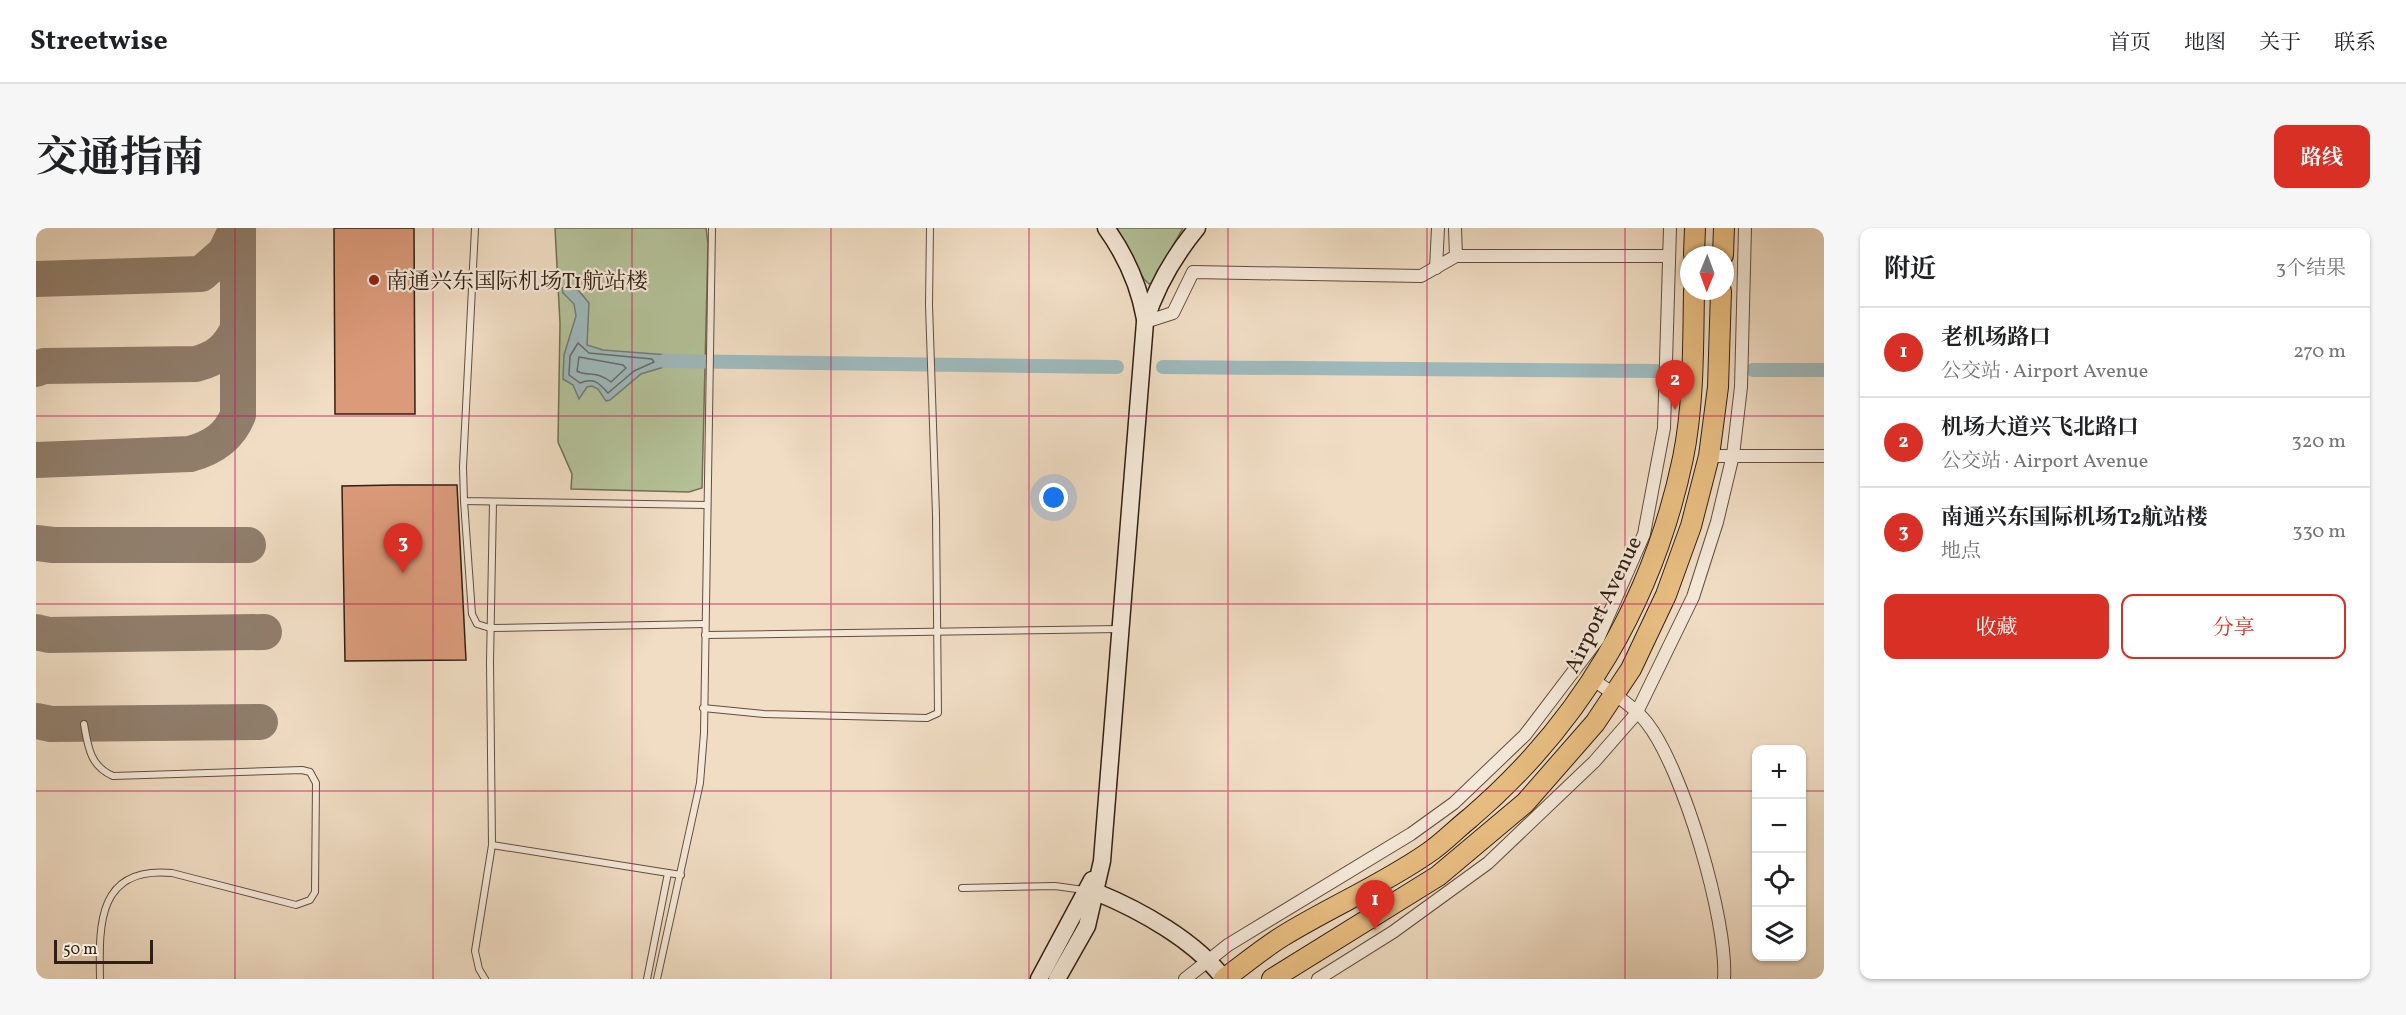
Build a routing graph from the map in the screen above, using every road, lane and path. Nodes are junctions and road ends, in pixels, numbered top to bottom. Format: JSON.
{"nodes":[{"id":1,"x":475,"y":228,"type":"edge"},
{"id":2,"x":712,"y":228,"type":"edge"},
{"id":3,"x":930,"y":228,"type":"edge"},
{"id":4,"x":1106,"y":228,"type":"edge"},
{"id":5,"x":1197,"y":228,"type":"edge"},
{"id":6,"x":1438,"y":228,"type":"edge"},
{"id":7,"x":1455,"y":228,"type":"edge"},
{"id":8,"x":1670,"y":228,"type":"edge"},
{"id":9,"x":1695,"y":228,"type":"edge"},
{"id":10,"x":1724,"y":228,"type":"edge"},
{"id":11,"x":1745,"y":228,"type":"edge"},
{"id":12,"x":1694,"y":246,"type":"edge"},
{"id":13,"x":1723,"y":246,"type":"edge"},
{"id":14,"x":1456,"y":256,"type":"junction"},
{"id":15,"x":1670,"y":256,"type":"junction"},
{"id":16,"x":1436,"y":268,"type":"junction"},
{"id":17,"x":1694,"y":300,"type":"edge"},
{"id":18,"x":1721,"y":300,"type":"edge"},
{"id":19,"x":1145,"y":322,"type":"junction"},
{"id":20,"x":1733,"y":454,"type":"junction"},
{"id":21,"x":1709,"y":456,"type":"junction"},
{"id":22,"x":1824,"y":456,"type":"edge"},
{"id":23,"x":464,"y":501,"type":"junction"},
{"id":24,"x":493,"y":502,"type":"junction"},
{"id":25,"x":707,"y":505,"type":"junction"},
{"id":26,"x":705,"y":624,"type":"junction"},
{"id":27,"x":490,"y":628,"type":"junction"},
{"id":28,"x":1121,"y":629,"type":"junction"},
{"id":29,"x":937,"y":632,"type":"junction"},
{"id":30,"x":705,"y":635,"type":"junction"},
{"id":31,"x":1593,"y":680,"type":"junction"},
{"id":32,"x":1614,"y":694,"type":"junction"},
{"id":33,"x":703,"y":708,"type":"junction"},
{"id":34,"x":1636,"y":714,"type":"junction"},
{"id":35,"x":84,"y":724,"type":"dead end"},
{"id":36,"x":492,"y":845,"type":"junction"},
{"id":37,"x":668,"y":873,"type":"junction"},
{"id":38,"x":681,"y":875,"type":"junction"},
{"id":39,"x":962,"y":888,"type":"dead end"},
{"id":40,"x":1092,"y":891,"type":"junction"},
{"id":41,"x":1210,"y":959,"type":"junction"},
{"id":42,"x":100,"y":979,"type":"edge"},
{"id":43,"x":485,"y":979,"type":"edge"},
{"id":44,"x":647,"y":979,"type":"edge"},
{"id":45,"x":657,"y":979,"type":"edge"},
{"id":46,"x":1039,"y":979,"type":"edge"},
{"id":47,"x":1057,"y":979,"type":"edge"},
{"id":48,"x":1185,"y":979,"type":"edge"},
{"id":49,"x":1224,"y":979,"type":"edge"},
{"id":50,"x":1272,"y":979,"type":"edge"},
{"id":51,"x":1318,"y":979,"type":"edge"},
{"id":52,"x":1725,"y":979,"type":"edge"}],
"edges":[{"from":1,"to":23,"type":"lane"},
{"from":2,"to":25,"type":"lane"},
{"from":3,"to":29,"type":"lane"},
{"from":4,"to":19,"type":"street"},
{"from":5,"to":19,"type":"street"},
{"from":6,"to":16,"type":"street"},
{"from":7,"to":14,"type":"street"},
{"from":8,"to":15,"type":"street"},
{"from":9,"to":12,"type":"main road"},
{"from":10,"to":13,"type":"main road"},
{"from":11,"to":20,"type":"street"},
{"from":14,"to":15,"type":"street"},
{"from":14,"to":16,"type":"street"},
{"from":15,"to":41,"type":"street"},
{"from":16,"to":19,"type":"street"},
{"from":17,"to":31,"type":"main road","name":"Airport Avenue"},
{"from":18,"to":21,"type":"main road"},
{"from":19,"to":28,"type":"street"},
{"from":20,"to":21,"type":"street"},
{"from":20,"to":22,"type":"street"},
{"from":20,"to":34,"type":"street"},
{"from":21,"to":32,"type":"main road"},
{"from":23,"to":24,"type":"lane"},
{"from":23,"to":27,"type":"lane"},
{"from":24,"to":25,"type":"lane"},
{"from":24,"to":27,"type":"lane"},
{"from":25,"to":26,"type":"lane"},
{"from":26,"to":27,"type":"lane"},
{"from":26,"to":30,"type":"lane"},
{"from":27,"to":36,"type":"lane"},
{"from":28,"to":29,"type":"lane"},
{"from":28,"to":40,"type":"street"},
{"from":29,"to":30,"type":"lane"},
{"from":29,"to":33,"type":"lane"},
{"from":30,"to":33,"type":"lane"},
{"from":31,"to":32,"type":"street"},
{"from":31,"to":49,"type":"main road","name":"Airport Avenue"},
{"from":32,"to":34,"type":"street"},
{"from":32,"to":50,"type":"main road"},
{"from":33,"to":38,"type":"lane"},
{"from":34,"to":51,"type":"street"},
{"from":34,"to":52,"type":"street"},
{"from":35,"to":42,"type":"lane"},
{"from":36,"to":37,"type":"lane"},
{"from":36,"to":43,"type":"lane"},
{"from":37,"to":38,"type":"lane"},
{"from":37,"to":44,"type":"lane"},
{"from":38,"to":45,"type":"lane"},
{"from":39,"to":40,"type":"lane"},
{"from":40,"to":41,"type":"street"},
{"from":40,"to":46,"type":"street"},
{"from":40,"to":47,"type":"street"},
{"from":41,"to":48,"type":"street"},
{"from":41,"to":49,"type":"street"}]}
